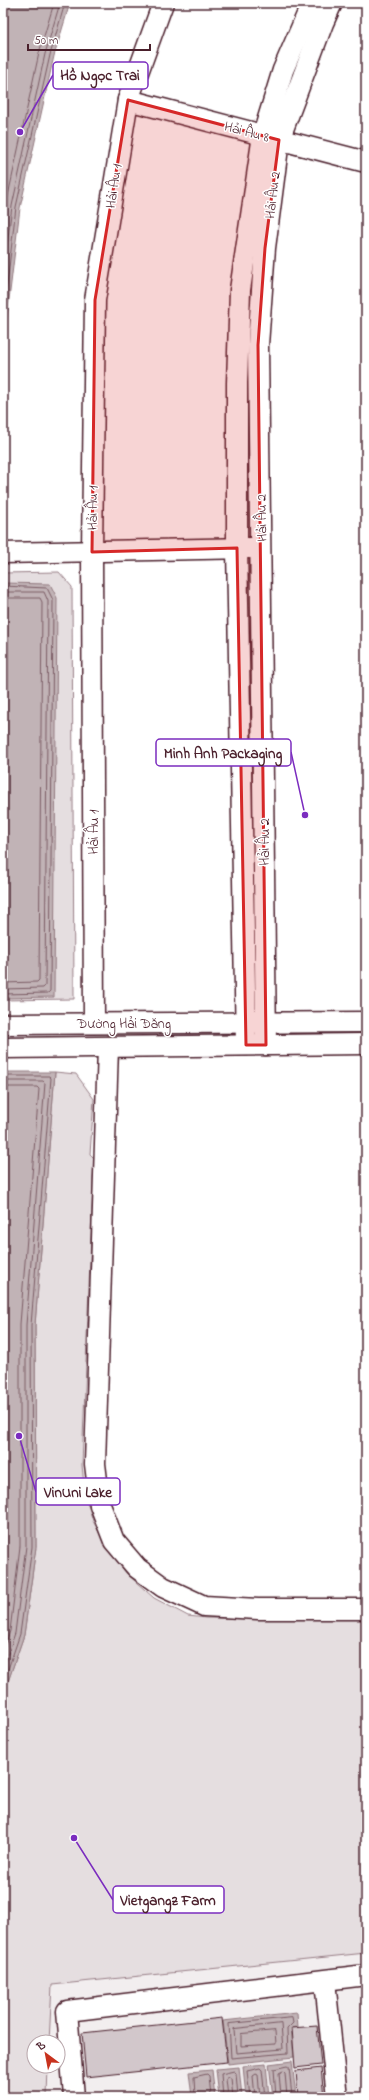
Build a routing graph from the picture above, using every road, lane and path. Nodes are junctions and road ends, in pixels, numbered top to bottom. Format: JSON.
{"nodes":[{"id":1,"x":163,"y":3,"type":"edge"},
{"id":2,"x":312,"y":3,"type":"edge"},
{"id":3,"x":332,"y":3,"type":"edge"},
{"id":4,"x":128,"y":100,"type":"junction"},
{"id":5,"x":271,"y":138,"type":"junction"},
{"id":6,"x":366,"y":162,"type":"edge"},
{"id":7,"x":237,"y":548,"type":"junction"},
{"id":8,"x":261,"y":548,"type":"junction"},
{"id":9,"x":92,"y":552,"type":"junction"},
{"id":10,"x":3,"y":553,"type":"edge"},
{"id":11,"x":366,"y":1022,"type":"edge"},
{"id":12,"x":94,"y":1023,"type":"junction"},
{"id":13,"x":245,"y":1023,"type":"junction"},
{"id":14,"x":266,"y":1023,"type":"junction"},
{"id":15,"x":3,"y":1024,"type":"edge"},
{"id":16,"x":366,"y":1044,"type":"edge"},
{"id":17,"x":246,"y":1045,"type":"junction"},
{"id":18,"x":266,"y":1045,"type":"junction"},
{"id":19,"x":108,"y":1047,"type":"junction"},
{"id":20,"x":3,"y":1048,"type":"edge"},
{"id":21,"x":366,"y":1609,"type":"edge"},
{"id":22,"x":366,"y":1975,"type":"edge"},
{"id":23,"x":325,"y":1981,"type":"junction"},
{"id":24,"x":74,"y":2097,"type":"edge"},
{"id":25,"x":337,"y":2097,"type":"edge"}],
"edges":[{"from":1,"to":4,"type":"street","name":"Hải Âu 1"},
{"from":2,"to":5,"type":"street","name":"Hải Âu 2"},
{"from":3,"to":5,"type":"street","name":"Hải Âu 2"},
{"from":4,"to":5,"type":"street","name":"Hải Âu 8"},
{"from":4,"to":9,"type":"street","name":"Hải Âu 1"},
{"from":5,"to":6,"type":"street","name":"Hải Âu 8"},
{"from":5,"to":7,"type":"street","name":"Hải Âu 2"},
{"from":5,"to":8,"type":"street","name":"Hải Âu 2"},
{"from":7,"to":8,"type":"street"},
{"from":7,"to":9,"type":"street"},
{"from":7,"to":13,"type":"street","name":"Hải Âu 2"},
{"from":8,"to":14,"type":"street","name":"Hải Âu 2"},
{"from":9,"to":10,"type":"street"},
{"from":9,"to":12,"type":"street","name":"Hải Âu 1"},
{"from":11,"to":14,"type":"street","name":"Đường Hải Đăng"},
{"from":12,"to":13,"type":"street","name":"Đường Hải Đăng"},
{"from":12,"to":15,"type":"street","name":"Đường Hải Đăng"},
{"from":13,"to":14,"type":"street","name":"Đường Hải Đăng"},
{"from":13,"to":17,"type":"street","name":"Hải Âu 2"},
{"from":14,"to":18,"type":"street","name":"Hải Âu 2"},
{"from":16,"to":18,"type":"street","name":"Đường Hải Đăng"},
{"from":17,"to":18,"type":"street","name":"Đường Hải Đăng"},
{"from":17,"to":19,"type":"street","name":"Đường Hải Đăng"},
{"from":19,"to":20,"type":"street","name":"Đường Hải Đăng"},
{"from":19,"to":21,"type":"street"},
{"from":22,"to":23,"type":"street"},
{"from":23,"to":24,"type":"street"},
{"from":23,"to":25,"type":"street"}]}
